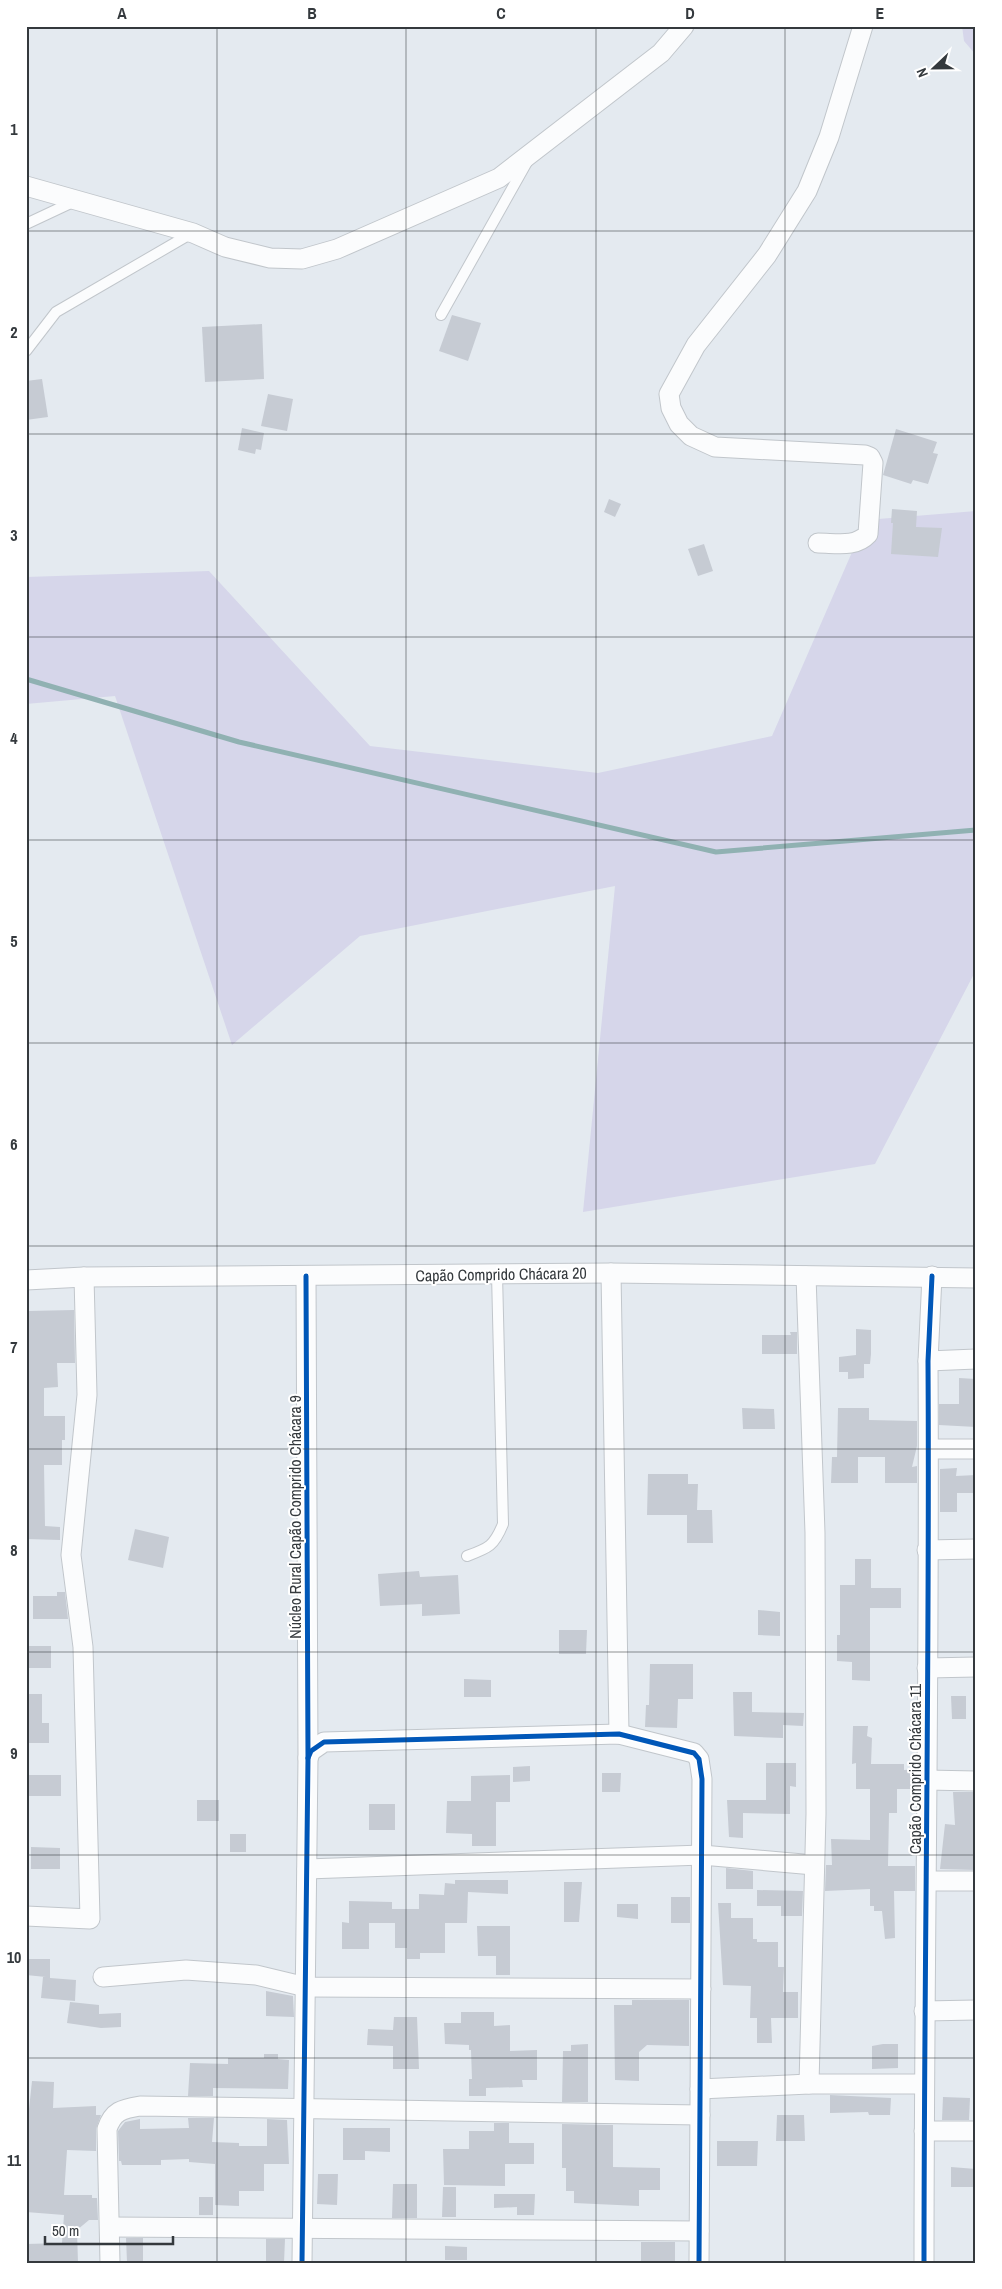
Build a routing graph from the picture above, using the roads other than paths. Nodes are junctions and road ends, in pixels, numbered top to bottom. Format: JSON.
{"nodes":[{"id":1,"x":684,"y":26,"type":"edge"},
{"id":2,"x":863,"y":26,"type":"edge"},
{"id":3,"x":531,"y":155,"type":"junction"},
{"id":4,"x":26,"y":186,"type":"edge"},
{"id":5,"x":78,"y":199,"type":"junction"},
{"id":6,"x":26,"y":224,"type":"edge"},
{"id":7,"x":192,"y":233,"type":"junction"},
{"id":8,"x":440,"y":315,"type":"dead end"},
{"id":9,"x":26,"y":351,"type":"edge"},
{"id":10,"x":818,"y":543,"type":"dead end"},
{"id":11,"x":611,"y":1273,"type":"junction"},
{"id":12,"x":497,"y":1274,"type":"junction"},
{"id":13,"x":306,"y":1276,"type":"junction"},
{"id":14,"x":806,"y":1276,"type":"junction"},
{"id":15,"x":932,"y":1276,"type":"junction"},
{"id":16,"x":84,"y":1277,"type":"junction"},
{"id":17,"x":976,"y":1278,"type":"edge"},
{"id":18,"x":26,"y":1280,"type":"edge"},
{"id":19,"x":976,"y":1359,"type":"edge"},
{"id":20,"x":928,"y":1361,"type":"junction"},
{"id":21,"x":929,"y":1449,"type":"junction"},
{"id":22,"x":976,"y":1449,"type":"edge"},
{"id":23,"x":976,"y":1549,"type":"edge"},
{"id":24,"x":928,"y":1550,"type":"junction"},
{"id":25,"x":467,"y":1556,"type":"dead end"},
{"id":26,"x":976,"y":1667,"type":"edge"},
{"id":27,"x":927,"y":1668,"type":"junction"},
{"id":28,"x":619,"y":1734,"type":"junction"},
{"id":29,"x":308,"y":1758,"type":"junction"},
{"id":30,"x":926,"y":1780,"type":"junction"},
{"id":31,"x":976,"y":1781,"type":"edge"},
{"id":32,"x":702,"y":1855,"type":"junction"},
{"id":33,"x":814,"y":1865,"type":"junction"},
{"id":34,"x":307,"y":1869,"type":"junction"},
{"id":35,"x":927,"y":1881,"type":"junction"},
{"id":36,"x":976,"y":1881,"type":"edge"},
{"id":37,"x":26,"y":1916,"type":"edge"},
{"id":38,"x":103,"y":1977,"type":"dead end"},
{"id":39,"x":306,"y":1987,"type":"junction"},
{"id":40,"x":701,"y":1989,"type":"junction"},
{"id":41,"x":976,"y":2010,"type":"edge"},
{"id":42,"x":924,"y":2011,"type":"junction"},
{"id":43,"x":809,"y":2084,"type":"junction"},
{"id":44,"x":924,"y":2084,"type":"junction"},
{"id":45,"x":700,"y":2089,"type":"junction"},
{"id":46,"x":304,"y":2108,"type":"junction"},
{"id":47,"x":700,"y":2115,"type":"junction"},
{"id":48,"x":924,"y":2131,"type":"junction"},
{"id":49,"x":976,"y":2131,"type":"edge"},
{"id":50,"x":303,"y":2226,"type":"junction"},
{"id":51,"x":110,"y":2227,"type":"junction"},
{"id":52,"x":699,"y":2231,"type":"junction"},
{"id":53,"x":110,"y":2263,"type":"edge"},
{"id":54,"x":302,"y":2263,"type":"edge"},
{"id":55,"x":699,"y":2263,"type":"edge"},
{"id":56,"x":924,"y":2263,"type":"edge"}],
"edges":[{"from":1,"to":3,"type":"street"},
{"from":2,"to":10,"type":"street"},
{"from":3,"to":7,"type":"street"},
{"from":3,"to":8,"type":"lane"},
{"from":4,"to":5,"type":"street"},
{"from":5,"to":6,"type":"lane"},
{"from":5,"to":7,"type":"street"},
{"from":7,"to":9,"type":"lane"},
{"from":11,"to":12,"type":"street","name":"Capão Comprido Chácara 20"},
{"from":11,"to":14,"type":"street","name":"Capão Comprido Chácara 20"},
{"from":11,"to":28,"type":"street"},
{"from":12,"to":13,"type":"street","name":"Capão Comprido Chácara 20"},
{"from":12,"to":25,"type":"lane"},
{"from":13,"to":16,"type":"street","name":"Capão Comprido Chácara 20"},
{"from":13,"to":29,"type":"street","name":"Núcleo Rural Capão Comprido Chácara 9"},
{"from":14,"to":15,"type":"street","name":"Capão Comprido Chácara 20"},
{"from":14,"to":33,"type":"street"},
{"from":15,"to":17,"type":"street","name":"Capão Comprido Chácara 20"},
{"from":15,"to":20,"type":"street","name":"Capão Comprido Chácara 11"},
{"from":16,"to":18,"type":"street","name":"Capão Comprido Chácara 20"},
{"from":16,"to":37,"type":"street"},
{"from":19,"to":20,"type":"street"},
{"from":20,"to":21,"type":"street","name":"Capão Comprido Chácara 11"},
{"from":21,"to":22,"type":"street"},
{"from":21,"to":24,"type":"street","name":"Capão Comprido Chácara 11"},
{"from":23,"to":24,"type":"street"},
{"from":24,"to":27,"type":"street","name":"Capão Comprido Chácara 11"},
{"from":26,"to":27,"type":"street"},
{"from":27,"to":30,"type":"street","name":"Capão Comprido Chácara 11"},
{"from":28,"to":29,"type":"street"},
{"from":28,"to":32,"type":"street"},
{"from":29,"to":34,"type":"street","name":"Núcleo Rural Capão Comprido Chácara 9"},
{"from":30,"to":31,"type":"street"},
{"from":30,"to":35,"type":"street","name":"Capão Comprido Chácara 11"},
{"from":32,"to":33,"type":"street"},
{"from":32,"to":34,"type":"street"},
{"from":32,"to":40,"type":"street"},
{"from":33,"to":43,"type":"street"},
{"from":34,"to":39,"type":"street","name":"Núcleo Rural Capão Comprido Chácara 9"},
{"from":35,"to":36,"type":"street"},
{"from":35,"to":42,"type":"street","name":"Capão Comprido Chácara 11"},
{"from":38,"to":39,"type":"street"},
{"from":39,"to":40,"type":"street"},
{"from":39,"to":46,"type":"street","name":"Núcleo Rural Capão Comprido Chácara 9"},
{"from":40,"to":45,"type":"street"},
{"from":41,"to":42,"type":"street"},
{"from":42,"to":44,"type":"street","name":"Capão Comprido Chácara 11"},
{"from":43,"to":44,"type":"street"},
{"from":43,"to":45,"type":"street"},
{"from":44,"to":48,"type":"street","name":"Capão Comprido Chácara 11"},
{"from":45,"to":47,"type":"street"},
{"from":46,"to":47,"type":"street"},
{"from":46,"to":50,"type":"street","name":"Núcleo Rural Capão Comprido Chácara 9"},
{"from":46,"to":51,"type":"street"},
{"from":47,"to":52,"type":"street"},
{"from":48,"to":49,"type":"street"},
{"from":48,"to":56,"type":"street","name":"Capão Comprido Chácara 11"},
{"from":50,"to":51,"type":"street"},
{"from":50,"to":52,"type":"street"},
{"from":50,"to":54,"type":"street","name":"Núcleo Rural Capão Comprido Chácara 9"},
{"from":51,"to":53,"type":"street"},
{"from":52,"to":55,"type":"street"}]}
